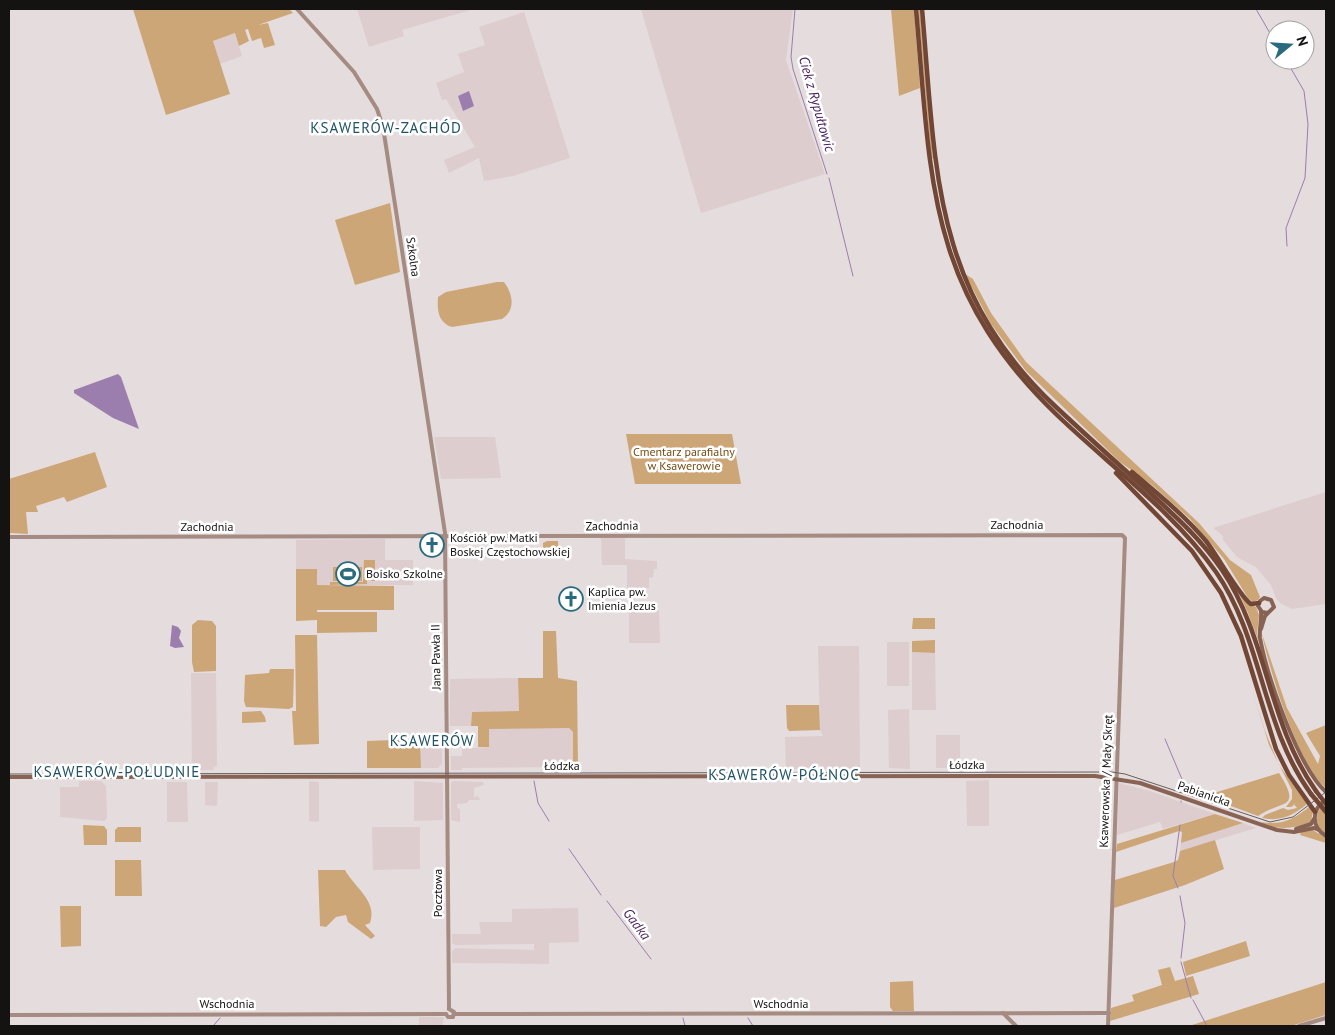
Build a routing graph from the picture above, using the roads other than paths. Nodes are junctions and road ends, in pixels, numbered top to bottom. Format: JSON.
{"nodes":[{"id":1,"x":297,"y":9,"type":"edge"},
{"id":2,"x":916,"y":9,"type":"edge"},
{"id":3,"x":922,"y":9,"type":"edge"},
{"id":4,"x":1110,"y":464,"type":"junction"},
{"id":5,"x":1118,"y":464,"type":"junction"},
{"id":6,"x":1124,"y":536,"type":"joint"},
{"id":7,"x":9,"y":537,"type":"edge"},
{"id":8,"x":445,"y":537,"type":"junction"},
{"id":9,"x":1259,"y":603,"type":"junction"},
{"id":10,"x":1261,"y":611,"type":"junction"},
{"id":11,"x":1268,"y":613,"type":"junction"},
{"id":12,"x":1260,"y":631,"type":"junction"},
{"id":13,"x":9,"y":777,"type":"edge"},
{"id":14,"x":447,"y":777,"type":"junction"},
{"id":15,"x":1116,"y":778,"type":"junction"},
{"id":16,"x":1325,"y":790,"type":"edge"},
{"id":17,"x":1313,"y":793,"type":"junction"},
{"id":18,"x":1325,"y":802,"type":"edge"},
{"id":19,"x":1315,"y":812,"type":"junction"},
{"id":20,"x":1326,"y":812,"type":"edge"},
{"id":21,"x":1314,"y":819,"type":"junction"},
{"id":22,"x":1318,"y":830,"type":"junction"},
{"id":23,"x":1286,"y":831,"type":"junction"},
{"id":24,"x":1326,"y":836,"type":"edge"},
{"id":25,"x":449,"y":1009,"type":"junction"},
{"id":26,"x":1003,"y":1013,"type":"junction"},
{"id":27,"x":1109,"y":1013,"type":"junction"},
{"id":28,"x":9,"y":1014,"type":"edge"},
{"id":29,"x":446,"y":1014,"type":"junction"},
{"id":30,"x":454,"y":1014,"type":"junction"},
{"id":31,"x":1326,"y":1018,"type":"edge"},
{"id":32,"x":1016,"y":1026,"type":"edge"},
{"id":33,"x":1108,"y":1026,"type":"edge"},
{"id":34,"x":1299,"y":1026,"type":"edge"}],
"edges":[{"from":1,"to":8,"type":"street","name":"Szkolna"},
{"from":2,"to":4,"type":"main road"},
{"from":3,"to":5,"type":"main road"},
{"from":4,"to":17,"type":"main road"},
{"from":4,"to":19,"type":"main road"},
{"from":5,"to":9,"type":"main road"},
{"from":5,"to":17,"type":"main road"},
{"from":6,"to":8,"type":"street","name":"Zachodnia"},
{"from":6,"to":15,"type":"street","name":"Ksawerowska / Mały Skręt"},
{"from":7,"to":8,"type":"street","name":"Zachodnia"},
{"from":8,"to":14,"type":"street","name":"Jana Pawła II"},
{"from":9,"to":10,"type":"main road"},
{"from":9,"to":11,"type":"main road"},
{"from":10,"to":11,"type":"main road"},
{"from":10,"to":12,"type":"main road"},
{"from":11,"to":12,"type":"main road"},
{"from":12,"to":16,"type":"main road"},
{"from":13,"to":14,"type":"main road","name":"Łódzka"},
{"from":14,"to":15,"type":"main road","name":"Łódzka"},
{"from":14,"to":25,"type":"street","name":"Pocztowa"},
{"from":15,"to":23,"type":"main road","name":"Pabianicka"},
{"from":15,"to":27,"type":"street","name":"Ksawerowska / Mały Skręt"},
{"from":16,"to":18,"type":"main road"},
{"from":17,"to":18,"type":"main road","bridge":true},
{"from":17,"to":20,"type":"main road","bridge":true},
{"from":18,"to":19,"type":"main road"},
{"from":19,"to":21,"type":"main road"},
{"from":21,"to":22,"type":"main road"},
{"from":21,"to":23,"type":"main road"},
{"from":22,"to":23,"type":"main road","name":"Pabianicka"},
{"from":22,"to":24,"type":"main road"},
{"from":25,"to":29,"type":"street"},
{"from":25,"to":30,"type":"street"},
{"from":26,"to":27,"type":"street","name":"Wschodnia"},
{"from":26,"to":30,"type":"street","name":"Wschodnia"},
{"from":26,"to":32,"type":"street"},
{"from":27,"to":33,"type":"street","name":"Ksawerowska / Mały Skręt"},
{"from":28,"to":29,"type":"street","name":"Wschodnia"},
{"from":29,"to":30,"type":"street","name":"Wschodnia"},
{"from":31,"to":34,"type":"street"}]}
